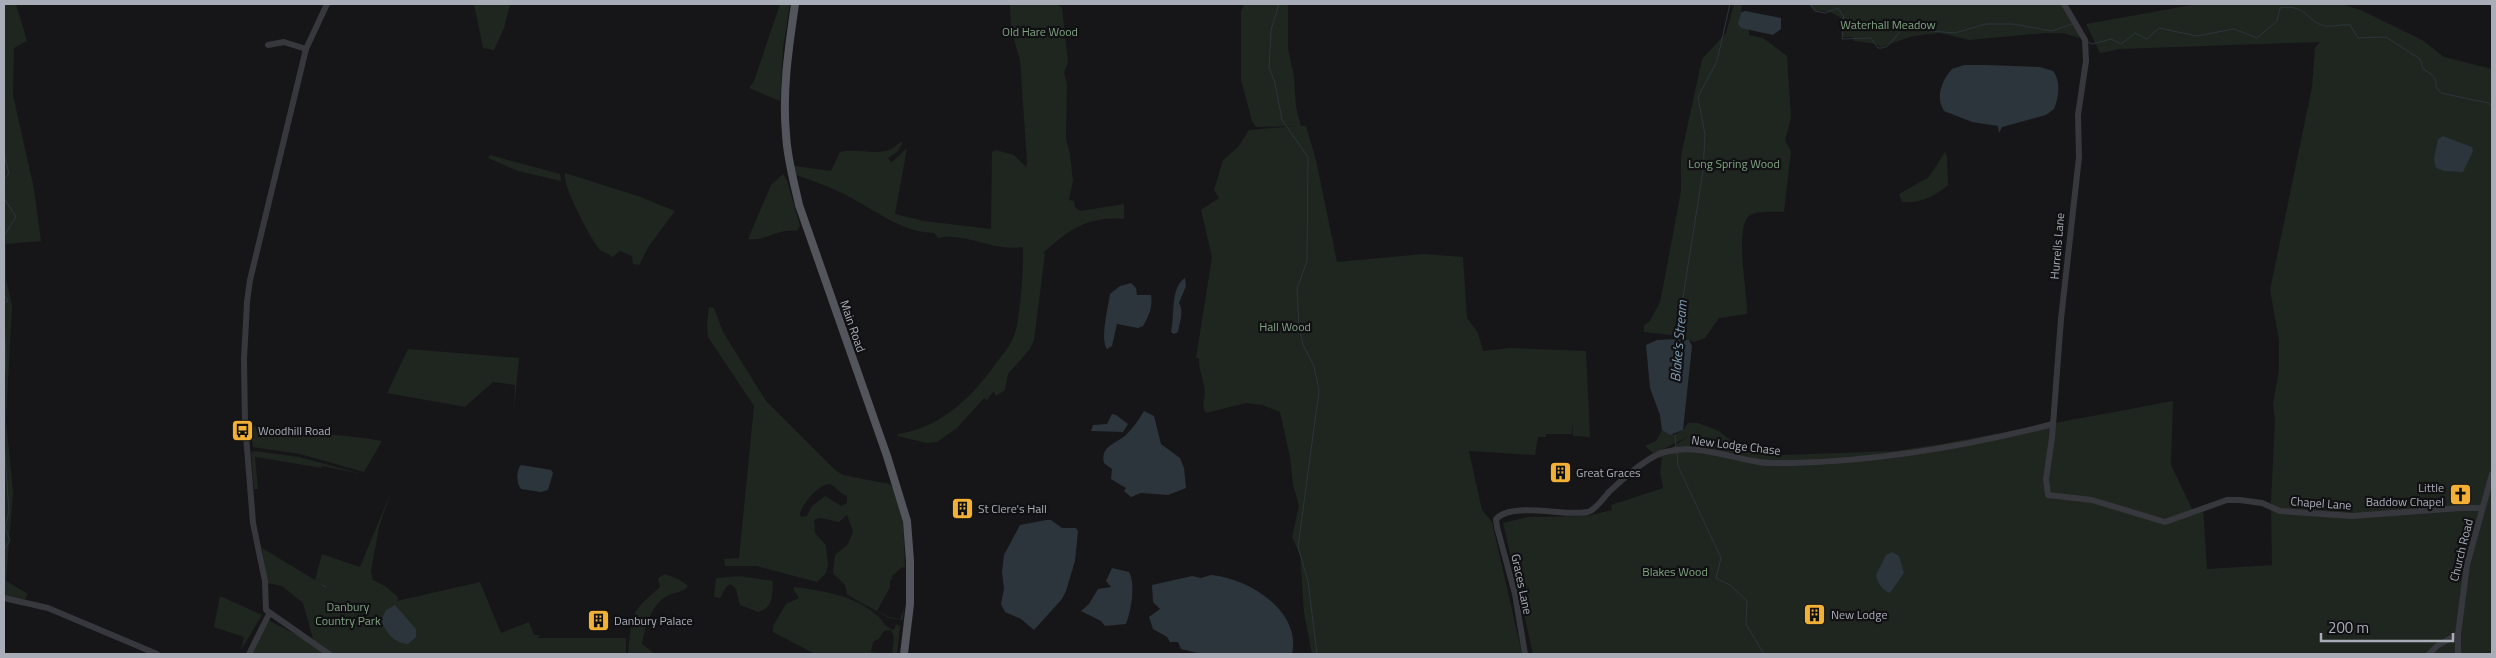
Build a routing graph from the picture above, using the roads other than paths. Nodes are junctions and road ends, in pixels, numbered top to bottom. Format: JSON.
{"nodes":[{"id":1,"x":327,"y":4,"type":"edge"},
{"id":2,"x":795,"y":4,"type":"edge"},
{"id":3,"x":2064,"y":4,"type":"edge"},
{"id":4,"x":268,"y":45,"type":"dead end"},
{"id":5,"x":306,"y":49,"type":"junction"},
{"id":6,"x":2053,"y":424,"type":"junction"},
{"id":7,"x":2492,"y":474,"type":"edge"},
{"id":8,"x":2048,"y":495,"type":"joint"},
{"id":9,"x":2482,"y":508,"type":"junction"},
{"id":10,"x":1496,"y":519,"type":"joint"},
{"id":11,"x":4,"y":598,"type":"edge"},
{"id":12,"x":269,"y":614,"type":"junction"},
{"id":13,"x":2458,"y":634,"type":"junction"},
{"id":14,"x":157,"y":654,"type":"edge"},
{"id":15,"x":249,"y":654,"type":"edge"},
{"id":16,"x":328,"y":654,"type":"edge"},
{"id":17,"x":904,"y":654,"type":"edge"},
{"id":18,"x":1525,"y":654,"type":"edge"},
{"id":19,"x":2429,"y":654,"type":"edge"},
{"id":20,"x":2458,"y":654,"type":"edge"}],
"edges":[{"from":1,"to":5,"type":"street"},
{"from":2,"to":17,"type":"main road","name":"Main Road"},
{"from":3,"to":6,"type":"street","name":"Hurrells Lane"},
{"from":4,"to":5,"type":"street"},
{"from":5,"to":12,"type":"street"},
{"from":6,"to":8,"type":"street","name":"Hurrells Lane"},
{"from":6,"to":10,"type":"street","name":"New Lodge Chase"},
{"from":7,"to":9,"type":"street","name":"Church Road"},
{"from":8,"to":9,"type":"street","name":"Chapel Lane"},
{"from":9,"to":13,"type":"street","name":"Church Road"},
{"from":10,"to":18,"type":"street","name":"Graces Lane"},
{"from":11,"to":14,"type":"street"},
{"from":12,"to":15,"type":"street"},
{"from":12,"to":16,"type":"street"},
{"from":13,"to":19,"type":"street"},
{"from":13,"to":20,"type":"street","name":"Church Road"}]}
